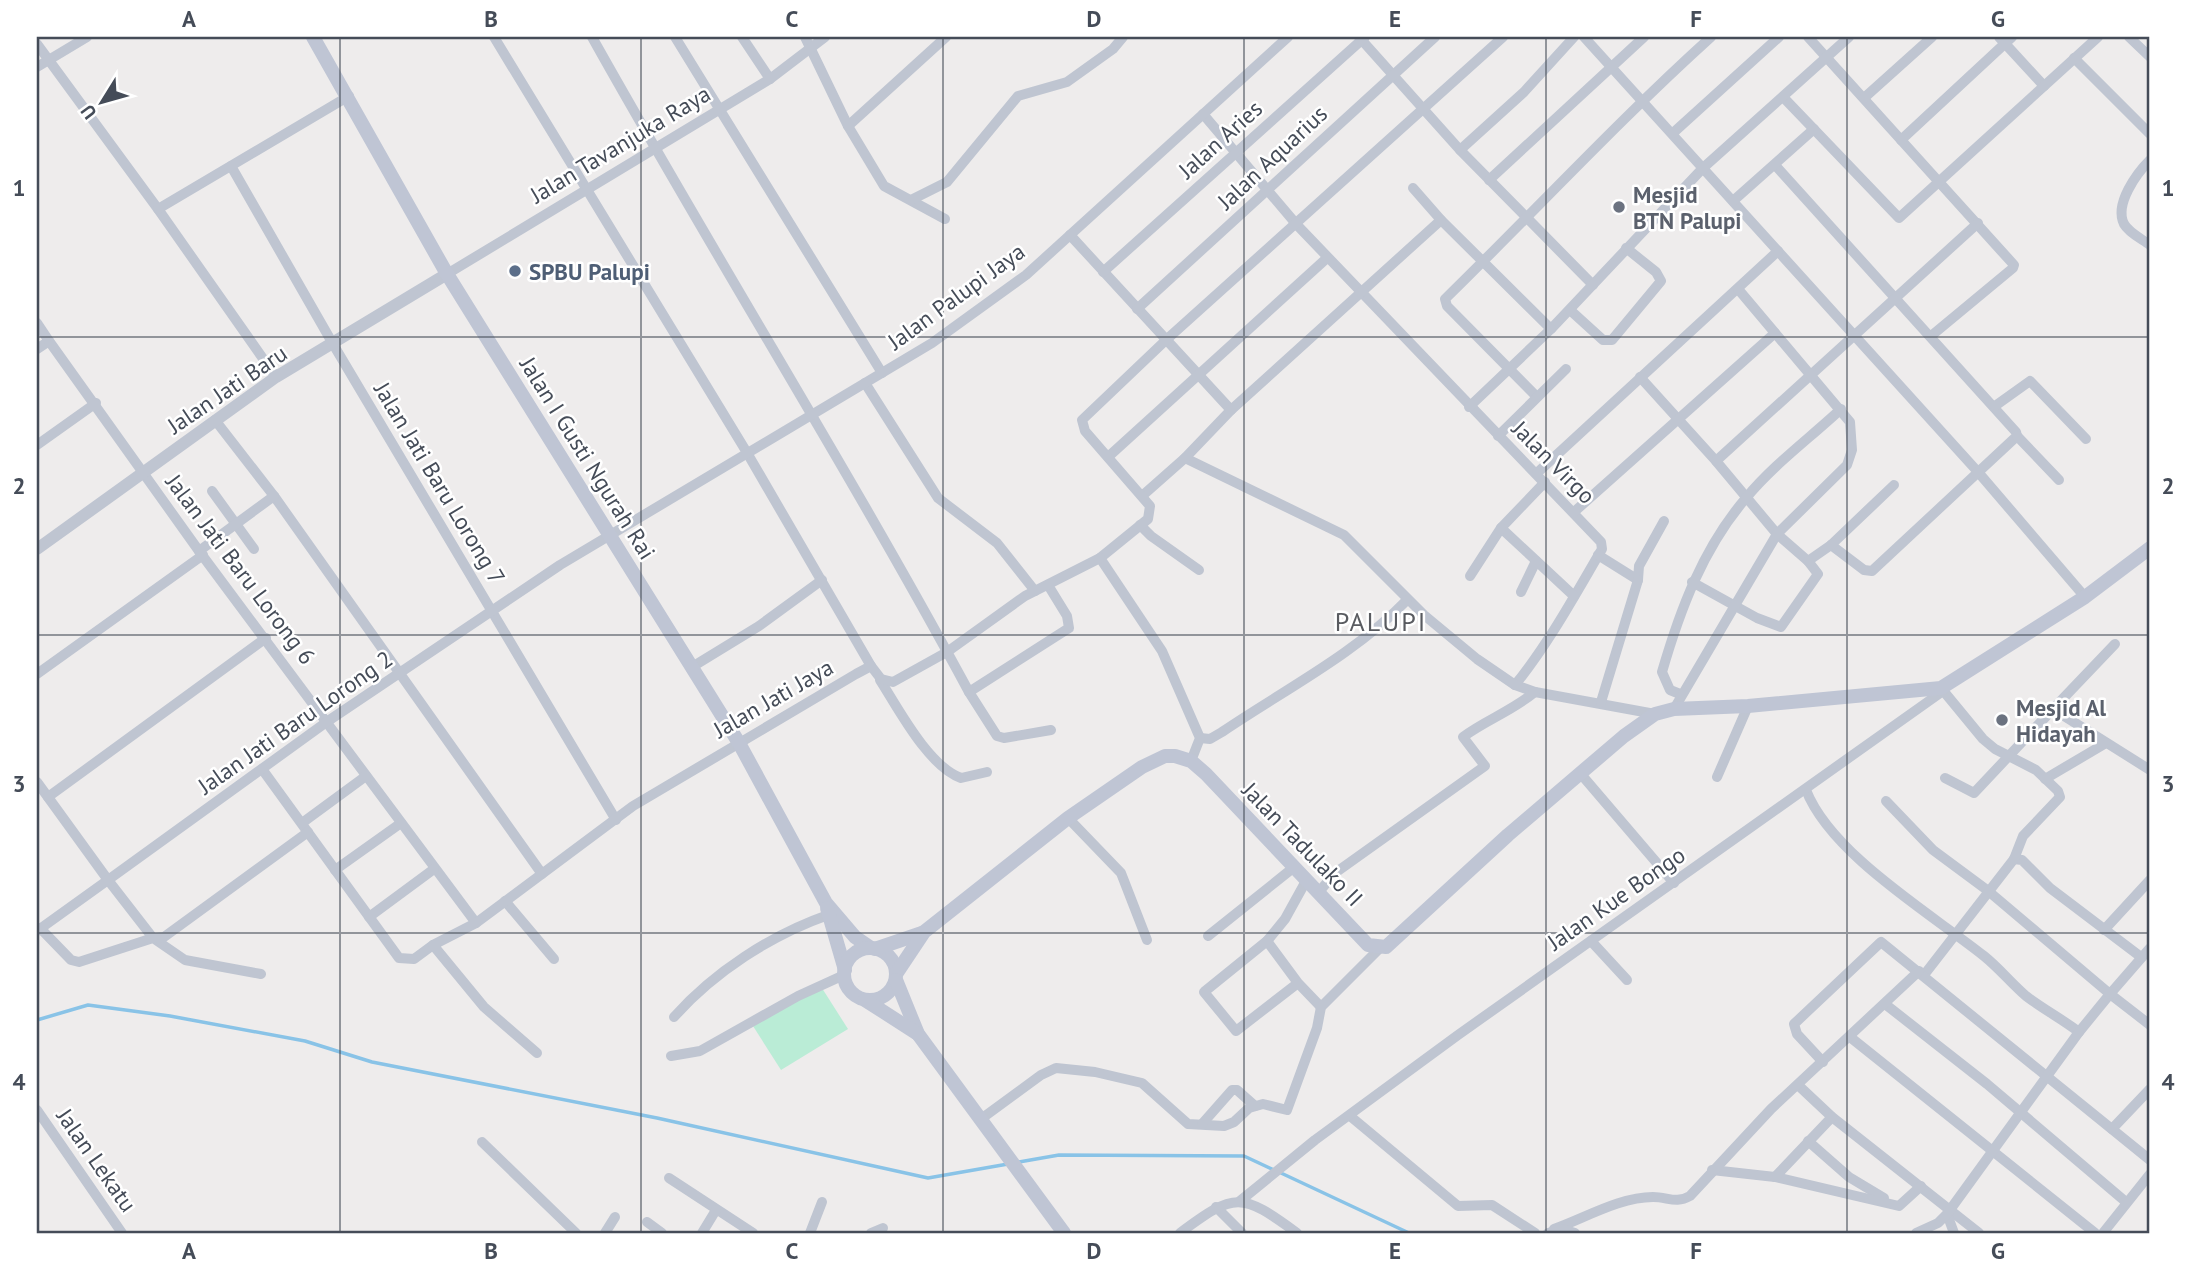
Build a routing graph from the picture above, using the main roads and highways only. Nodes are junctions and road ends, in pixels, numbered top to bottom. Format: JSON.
{"nodes":[{"id":1,"x":313,"y":37,"type":"edge"},
{"id":2,"x":2150,"y":548,"type":"edge"},
{"id":3,"x":827,"y":909,"type":"junction"},
{"id":4,"x":924,"y":932,"type":"junction"},
{"id":5,"x":873,"y":948,"type":"junction"},
{"id":6,"x":844,"y":972,"type":"junction"},
{"id":7,"x":896,"y":977,"type":"junction"},
{"id":8,"x":865,"y":1000,"type":"junction"},
{"id":9,"x":918,"y":1034,"type":"junction"},
{"id":10,"x":1064,"y":1233,"type":"edge"}],
"edges":[{"from":1,"to":3,"type":"main road","name":"Jalan I Gusti Ngurah Rai"},
{"from":2,"to":4,"type":"main road","name":"Jalan Tadulako II"},
{"from":3,"to":5,"type":"main road","name":"Jalan I Gusti Ngurah Rai"},
{"from":3,"to":6,"type":"main road","name":"Jalan I Gusti Ngurah Rai"},
{"from":4,"to":5,"type":"main road"},
{"from":4,"to":7,"type":"main road"},
{"from":5,"to":6,"type":"main road"},
{"from":5,"to":7,"type":"main road"},
{"from":6,"to":8,"type":"main road"},
{"from":7,"to":8,"type":"main road"},
{"from":7,"to":9,"type":"main road"},
{"from":8,"to":9,"type":"main road"},
{"from":9,"to":10,"type":"main road"}]}
